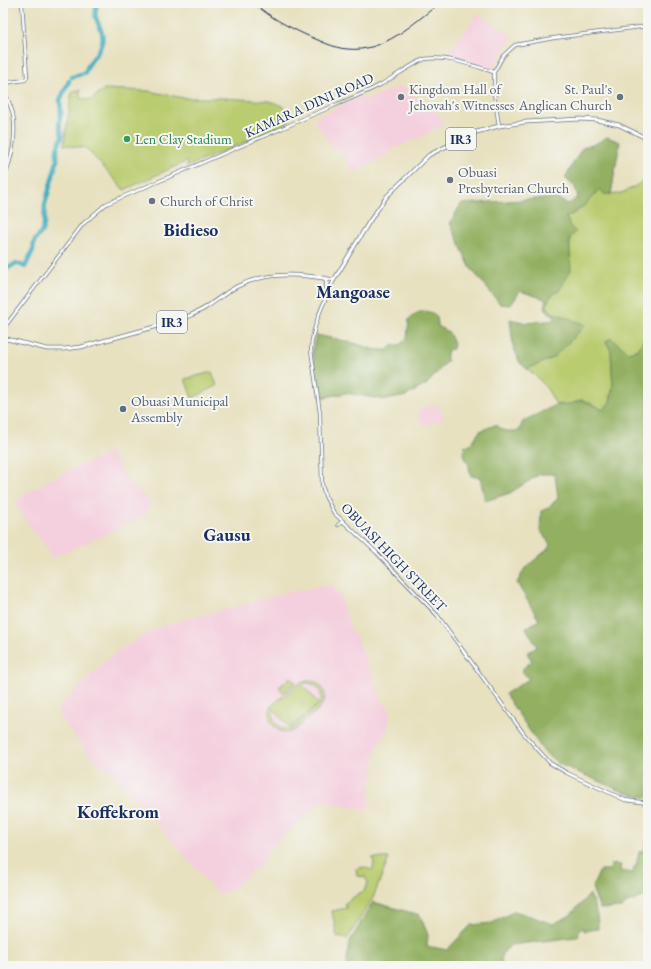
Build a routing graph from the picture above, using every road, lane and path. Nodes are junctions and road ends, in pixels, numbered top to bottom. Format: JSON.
{"nodes":[{"id":1,"x":22,"y":3,"type":"edge"},
{"id":2,"x":648,"y":26,"type":"edge"},
{"id":3,"x":494,"y":72,"type":"junction"},
{"id":4,"x":499,"y":126,"type":"junction"},
{"id":5,"x":648,"y":139,"type":"edge"},
{"id":6,"x":3,"y":182,"type":"edge"},
{"id":7,"x":326,"y":279,"type":"junction"},
{"id":8,"x":334,"y":280,"type":"junction"},
{"id":9,"x":327,"y":294,"type":"junction"},
{"id":10,"x":3,"y":329,"type":"edge"},
{"id":11,"x":3,"y":338,"type":"edge"},
{"id":12,"x":343,"y":521,"type":"junction"},
{"id":13,"x":338,"y":525,"type":"dead end"},
{"id":14,"x":648,"y":803,"type":"edge"}],
"edges":[{"from":1,"to":6,"type":"street"},
{"from":2,"to":3,"type":"street"},
{"from":3,"to":4,"type":"street"},
{"from":3,"to":10,"type":"street","name":"KAMARA DINI ROAD"},
{"from":4,"to":5,"type":"main road","name":"OBUASI HIGH STREET","number":"IR3"},
{"from":4,"to":8,"type":"main road","name":"OBUASI HIGH STREET","number":"IR3"},
{"from":7,"to":8,"type":"main road","number":"IR3"},
{"from":7,"to":9,"type":"main road"},
{"from":7,"to":11,"type":"main road","number":"IR3"},
{"from":8,"to":9,"type":"street","name":"OBUASI HIGH STREET"},
{"from":9,"to":12,"type":"street","name":"OBUASI HIGH STREET"},
{"from":12,"to":13,"type":"street"},
{"from":12,"to":14,"type":"street","name":"OBUASI HIGH STREET"}]}
